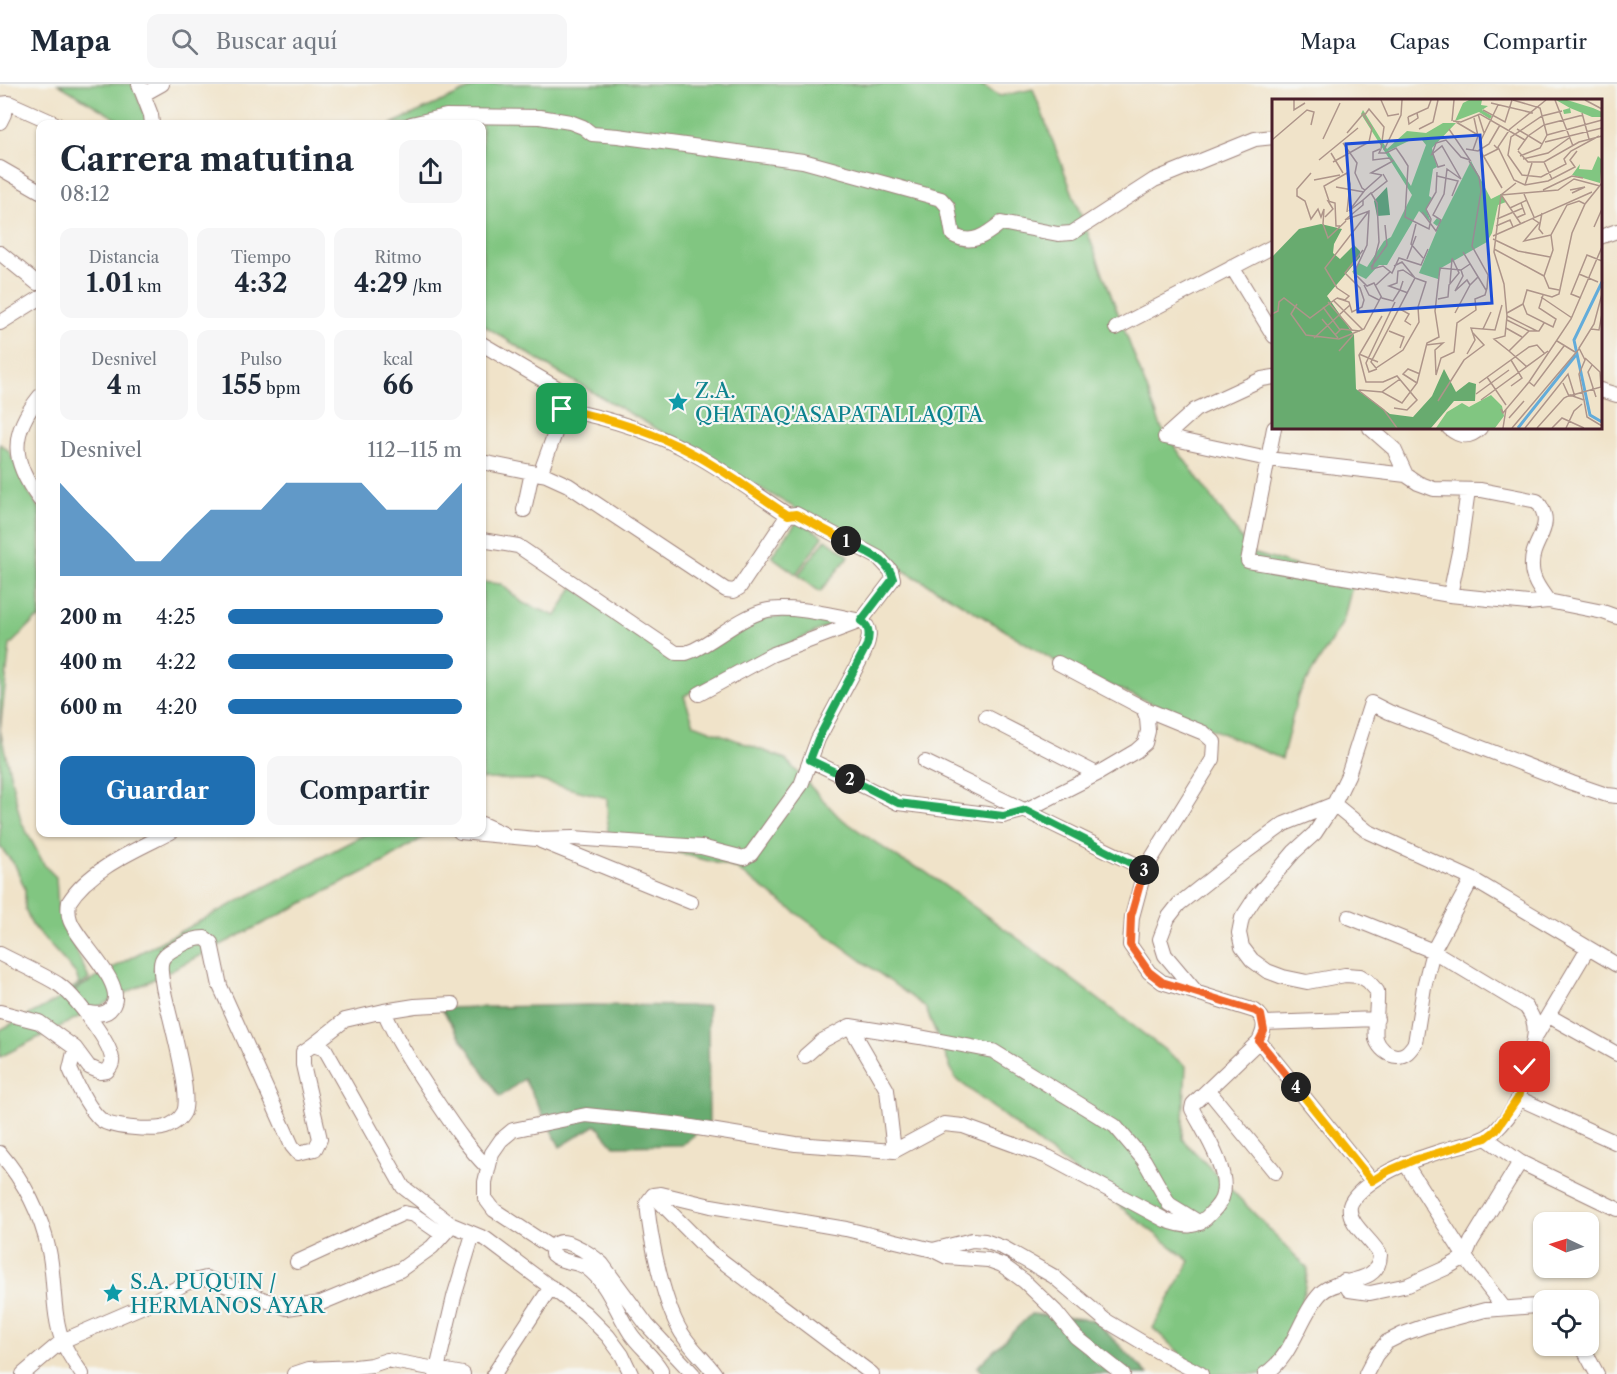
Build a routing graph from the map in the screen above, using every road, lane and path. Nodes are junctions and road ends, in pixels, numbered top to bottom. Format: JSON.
{"nodes":[{"id":1,"x":162,"y":84,"type":"edge"},
{"id":2,"x":141,"y":89,"type":"edge"},
{"id":3,"x":2,"y":104,"type":"edge"},
{"id":4,"x":47,"y":120,"type":"edge"},
{"id":5,"x":151,"y":120,"type":"edge"},
{"id":6,"x":428,"y":120,"type":"edge"},
{"id":7,"x":0,"y":122,"type":"edge"},
{"id":8,"x":1272,"y":137,"type":"edge"},
{"id":9,"x":0,"y":168,"type":"edge"},
{"id":10,"x":36,"y":189,"type":"edge"},
{"id":11,"x":1617,"y":231,"type":"edge"},
{"id":12,"x":1602,"y":236,"type":"edge"},
{"id":13,"x":1272,"y":247,"type":"edge"},
{"id":14,"x":0,"y":253,"type":"edge"},
{"id":15,"x":1232,"y":267,"type":"junction"},
{"id":16,"x":36,"y":281,"type":"edge"},
{"id":17,"x":36,"y":300,"type":"edge"},
{"id":18,"x":0,"y":323,"type":"edge"},
{"id":19,"x":1116,"y":328,"type":"dead end"},
{"id":20,"x":1272,"y":333,"type":"edge"},
{"id":21,"x":486,"y":346,"type":"edge"},
{"id":22,"x":1272,"y":376,"type":"edge"},
{"id":23,"x":1602,"y":391,"type":"edge"},
{"id":24,"x":1617,"y":395,"type":"edge"},
{"id":25,"x":36,"y":402,"type":"edge"},
{"id":26,"x":562,"y":409,"type":"junction"},
{"id":27,"x":1274,"y":429,"type":"edge"},
{"id":28,"x":1371,"y":429,"type":"edge"},
{"id":29,"x":1450,"y":429,"type":"edge"},
{"id":30,"x":1478,"y":429,"type":"edge"},
{"id":31,"x":1268,"y":459,"type":"junction"},
{"id":32,"x":486,"y":463,"type":"edge"},
{"id":33,"x":536,"y":473,"type":"junction"},
{"id":34,"x":1406,"y":475,"type":"junction"},
{"id":35,"x":1468,"y":490,"type":"junction"},
{"id":36,"x":36,"y":494,"type":"edge"},
{"id":37,"x":524,"y":510,"type":"dead end"},
{"id":38,"x":788,"y":515,"type":"junction"},
{"id":39,"x":486,"y":541,"type":"edge"},
{"id":40,"x":1450,"y":595,"type":"junction"},
{"id":41,"x":1548,"y":601,"type":"junction"},
{"id":42,"x":1617,"y":617,"type":"edge"},
{"id":43,"x":861,"y":621,"type":"junction"},
{"id":44,"x":1058,"y":663,"type":"dead end"},
{"id":45,"x":699,"y":694,"type":"dead end"},
{"id":46,"x":1143,"y":708,"type":"junction"},
{"id":47,"x":986,"y":717,"type":"dead end"},
{"id":48,"x":810,"y":760,"type":"junction"},
{"id":49,"x":925,"y":762,"type":"dead end"},
{"id":50,"x":1097,"y":774,"type":"junction"},
{"id":51,"x":1617,"y":796,"type":"edge"},
{"id":52,"x":1334,"y":804,"type":"junction"},
{"id":53,"x":1026,"y":810,"type":"junction"},
{"id":54,"x":486,"y":826,"type":"edge"},
{"id":55,"x":486,"y":835,"type":"edge"},
{"id":56,"x":162,"y":837,"type":"edge"},
{"id":57,"x":509,"y":837,"type":"junction"},
{"id":58,"x":536,"y":840,"type":"junction"},
{"id":59,"x":1144,"y":869,"type":"junction"},
{"id":60,"x":1472,"y":879,"type":"junction"},
{"id":61,"x":692,"y":902,"type":"dead end"},
{"id":62,"x":1349,"y":917,"type":"dead end"},
{"id":63,"x":1588,"y":948,"type":"junction"},
{"id":64,"x":1433,"y":951,"type":"junction"},
{"id":65,"x":0,"y":954,"type":"edge"},
{"id":66,"x":1617,"y":965,"type":"edge"},
{"id":67,"x":1197,"y":993,"type":"junction"},
{"id":68,"x":453,"y":1004,"type":"dead end"},
{"id":69,"x":384,"y":1011,"type":"junction"},
{"id":70,"x":0,"y":1012,"type":"edge"},
{"id":71,"x":86,"y":1012,"type":"junction"},
{"id":72,"x":1549,"y":1016,"type":"junction"},
{"id":73,"x":1377,"y":1019,"type":"junction"},
{"id":74,"x":1264,"y":1023,"type":"junction"},
{"id":75,"x":850,"y":1026,"type":"junction"},
{"id":76,"x":1537,"y":1034,"type":"junction"},
{"id":77,"x":1259,"y":1041,"type":"junction"},
{"id":78,"x":313,"y":1045,"type":"junction"},
{"id":79,"x":75,"y":1048,"type":"junction"},
{"id":80,"x":1617,"y":1054,"type":"edge"},
{"id":81,"x":805,"y":1056,"type":"dead end"},
{"id":82,"x":1208,"y":1089,"type":"junction"},
{"id":83,"x":1518,"y":1098,"type":"junction"},
{"id":84,"x":1486,"y":1138,"type":"junction"},
{"id":85,"x":1617,"y":1143,"type":"edge"},
{"id":86,"x":894,"y":1151,"type":"junction"},
{"id":87,"x":0,"y":1153,"type":"edge"},
{"id":88,"x":1520,"y":1162,"type":"junction"},
{"id":89,"x":1406,"y":1163,"type":"junction"},
{"id":90,"x":487,"y":1167,"type":"junction"},
{"id":91,"x":1275,"y":1172,"type":"dead end"},
{"id":92,"x":1372,"y":1181,"type":"junction"},
{"id":93,"x":653,"y":1195,"type":"junction"},
{"id":94,"x":1617,"y":1209,"type":"edge"},
{"id":95,"x":1200,"y":1223,"type":"junction"},
{"id":96,"x":448,"y":1230,"type":"junction"},
{"id":97,"x":473,"y":1234,"type":"junction"},
{"id":98,"x":552,"y":1248,"type":"junction"},
{"id":99,"x":933,"y":1250,"type":"junction"},
{"id":100,"x":1465,"y":1257,"type":"junction"},
{"id":101,"x":297,"y":1262,"type":"dead end"},
{"id":102,"x":1344,"y":1281,"type":"junction"},
{"id":103,"x":551,"y":1287,"type":"junction"},
{"id":104,"x":1533,"y":1306,"type":"edge"},
{"id":105,"x":1504,"y":1308,"type":"junction"},
{"id":106,"x":62,"y":1341,"type":"junction"},
{"id":107,"x":1587,"y":1356,"type":"edge"},
{"id":108,"x":436,"y":1372,"type":"edge"},
{"id":109,"x":662,"y":1373,"type":"edge"},
{"id":110,"x":23,"y":1374,"type":"edge"},
{"id":111,"x":82,"y":1374,"type":"edge"},
{"id":112,"x":294,"y":1374,"type":"edge"},
{"id":113,"x":463,"y":1374,"type":"edge"},
{"id":114,"x":494,"y":1374,"type":"edge"},
{"id":115,"x":631,"y":1374,"type":"edge"},
{"id":116,"x":693,"y":1374,"type":"edge"},
{"id":117,"x":715,"y":1374,"type":"edge"},
{"id":118,"x":872,"y":1374,"type":"edge"},
{"id":119,"x":1123,"y":1374,"type":"edge"},
{"id":120,"x":1202,"y":1374,"type":"edge"},
{"id":121,"x":1265,"y":1374,"type":"edge"},
{"id":122,"x":1366,"y":1374,"type":"edge"},
{"id":123,"x":1597,"y":1374,"type":"edge"}],
"edges":[{"from":1,"to":2,"type":"street"},
{"from":2,"to":5,"type":"street"},
{"from":3,"to":4,"type":"street"},
{"from":3,"to":7,"type":"street"},
{"from":6,"to":8,"type":"street"},
{"from":9,"to":10,"type":"street"},
{"from":11,"to":12,"type":"street"},
{"from":13,"to":15,"type":"street"},
{"from":14,"to":16,"type":"street"},
{"from":15,"to":19,"type":"street"},
{"from":15,"to":20,"type":"street"},
{"from":17,"to":18,"type":"street"},
{"from":21,"to":26,"type":"street"},
{"from":22,"to":31,"type":"street"},
{"from":23,"to":24,"type":"street"},
{"from":25,"to":36,"type":"street"},
{"from":26,"to":33,"type":"street"},
{"from":26,"to":38,"type":"street"},
{"from":27,"to":31,"type":"street"},
{"from":28,"to":34,"type":"street"},
{"from":29,"to":30,"type":"street"},
{"from":31,"to":34,"type":"street"},
{"from":31,"to":40,"type":"street"},
{"from":32,"to":33,"type":"street"},
{"from":33,"to":37,"type":"street"},
{"from":33,"to":38,"type":"street"},
{"from":34,"to":35,"type":"street"},
{"from":35,"to":40,"type":"street"},
{"from":35,"to":41,"type":"street"},
{"from":38,"to":43,"type":"street"},
{"from":39,"to":43,"type":"street"},
{"from":40,"to":41,"type":"street"},
{"from":41,"to":42,"type":"street"},
{"from":43,"to":45,"type":"street"},
{"from":43,"to":48,"type":"street"},
{"from":44,"to":46,"type":"street"},
{"from":46,"to":50,"type":"street"},
{"from":46,"to":59,"type":"street"},
{"from":47,"to":50,"type":"street"},
{"from":48,"to":53,"type":"street"},
{"from":48,"to":58,"type":"street"},
{"from":49,"to":53,"type":"street"},
{"from":50,"to":53,"type":"street"},
{"from":51,"to":52,"type":"street"},
{"from":52,"to":60,"type":"street"},
{"from":52,"to":67,"type":"street"},
{"from":52,"to":73,"type":"street"},
{"from":53,"to":59,"type":"street"},
{"from":54,"to":57,"type":"street"},
{"from":55,"to":57,"type":"street"},
{"from":56,"to":71,"type":"street"},
{"from":57,"to":58,"type":"street"},
{"from":58,"to":61,"type":"street"},
{"from":59,"to":67,"type":"street"},
{"from":60,"to":63,"type":"street"},
{"from":60,"to":64,"type":"street"},
{"from":62,"to":64,"type":"street"},
{"from":63,"to":66,"type":"street"},
{"from":63,"to":72,"type":"street"},
{"from":64,"to":73,"type":"street"},
{"from":64,"to":76,"type":"street"},
{"from":65,"to":71,"type":"street"},
{"from":67,"to":74,"type":"street"},
{"from":68,"to":69,"type":"street"},
{"from":69,"to":78,"type":"street"},
{"from":69,"to":90,"type":"street"},
{"from":70,"to":79,"type":"street"},
{"from":71,"to":79,"type":"street"},
{"from":72,"to":76,"type":"street"},
{"from":72,"to":80,"type":"street"},
{"from":73,"to":74,"type":"street"},
{"from":74,"to":77,"type":"street"},
{"from":75,"to":81,"type":"street"},
{"from":75,"to":86,"type":"street"},
{"from":75,"to":95,"type":"street"},
{"from":76,"to":83,"type":"street"},
{"from":77,"to":82,"type":"street"},
{"from":77,"to":92,"type":"street"},
{"from":78,"to":79,"type":"street"},
{"from":78,"to":96,"type":"street"},
{"from":82,"to":91,"type":"street"},
{"from":82,"to":95,"type":"street"},
{"from":83,"to":84,"type":"street"},
{"from":83,"to":85,"type":"street"},
{"from":84,"to":88,"type":"street"},
{"from":84,"to":89,"type":"street"},
{"from":86,"to":90,"type":"street"},
{"from":86,"to":95,"type":"street"},
{"from":87,"to":106,"type":"street"},
{"from":88,"to":94,"type":"street"},
{"from":88,"to":100,"type":"street"},
{"from":89,"to":92,"type":"street"},
{"from":89,"to":100,"type":"street"},
{"from":90,"to":98,"type":"street"},
{"from":92,"to":102,"type":"street"},
{"from":93,"to":99,"type":"street"},
{"from":93,"to":117,"type":"street"},
{"from":93,"to":118,"type":"street"},
{"from":96,"to":97,"type":"street"},
{"from":96,"to":101,"type":"street"},
{"from":96,"to":106,"type":"street"},
{"from":97,"to":103,"type":"street"},
{"from":97,"to":108,"type":"street"},
{"from":98,"to":109,"type":"street"},
{"from":98,"to":116,"type":"street"},
{"from":99,"to":119,"type":"street"},
{"from":99,"to":120,"type":"street"},
{"from":100,"to":102,"type":"street"},
{"from":100,"to":105,"type":"street"},
{"from":102,"to":121,"type":"street"},
{"from":103,"to":114,"type":"street"},
{"from":103,"to":115,"type":"street"},
{"from":104,"to":105,"type":"street"},
{"from":105,"to":122,"type":"street"},
{"from":106,"to":110,"type":"street"},
{"from":106,"to":111,"type":"street"},
{"from":107,"to":123,"type":"street"},
{"from":108,"to":112,"type":"street"},
{"from":108,"to":113,"type":"street"}]}
